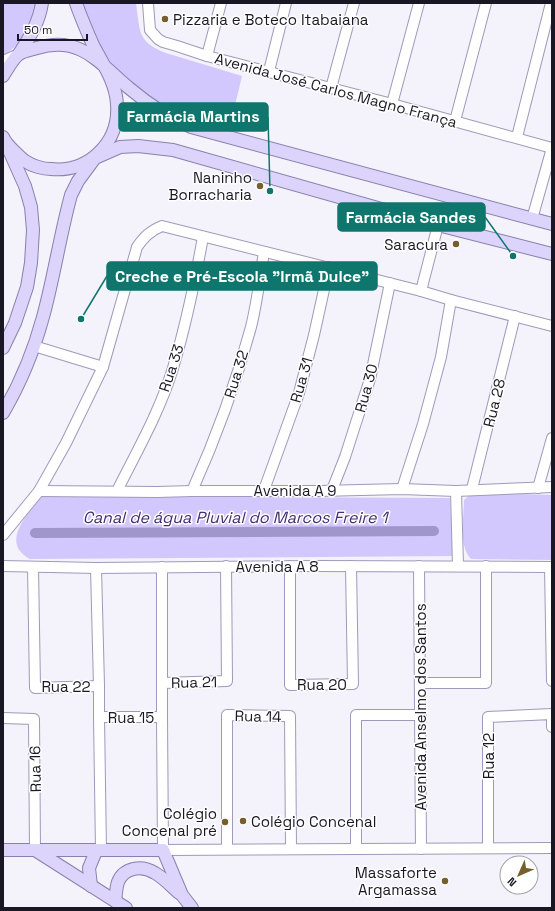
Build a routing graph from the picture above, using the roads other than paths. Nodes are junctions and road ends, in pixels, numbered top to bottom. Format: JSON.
{"nodes":[{"id":1,"x":42,"y":3,"type":"edge"},
{"id":2,"x":76,"y":3,"type":"edge"},
{"id":3,"x":148,"y":3,"type":"edge"},
{"id":4,"x":153,"y":3,"type":"edge"},
{"id":5,"x":220,"y":3,"type":"edge"},
{"id":6,"x":286,"y":3,"type":"edge"},
{"id":7,"x":354,"y":3,"type":"edge"},
{"id":8,"x":419,"y":3,"type":"edge"},
{"id":9,"x":486,"y":3,"type":"edge"},
{"id":10,"x":551,"y":3,"type":"edge"},
{"id":11,"x":149,"y":18,"type":"junction"},
{"id":12,"x":19,"y":54,"type":"junction"},
{"id":13,"x":207,"y":56,"type":"junction"},
{"id":14,"x":3,"y":61,"type":"edge"},
{"id":15,"x":103,"y":64,"type":"junction"},
{"id":16,"x":269,"y":71,"type":"junction"},
{"id":17,"x":3,"y":76,"type":"edge"},
{"id":18,"x":331,"y":88,"type":"junction"},
{"id":19,"x":392,"y":104,"type":"junction"},
{"id":20,"x":455,"y":121,"type":"junction"},
{"id":21,"x":517,"y":137,"type":"junction"},
{"id":22,"x":4,"y":140,"type":"edge"},
{"id":23,"x":552,"y":148,"type":"edge"},
{"id":24,"x":95,"y":158,"type":"junction"},
{"id":25,"x":532,"y":219,"type":"junction"},
{"id":26,"x":552,"y":224,"type":"edge"},
{"id":27,"x":438,"y":225,"type":"junction"},
{"id":28,"x":203,"y":237,"type":"junction"},
{"id":29,"x":264,"y":252,"type":"junction"},
{"id":30,"x":552,"y":254,"type":"edge"},
{"id":31,"x":328,"y":267,"type":"junction"},
{"id":32,"x":390,"y":283,"type":"junction"},
{"id":33,"x":421,"y":290,"type":"junction"},
{"id":34,"x":451,"y":300,"type":"junction"},
{"id":35,"x":515,"y":316,"type":"junction"},
{"id":36,"x":552,"y":326,"type":"edge"},
{"id":37,"x":34,"y":346,"type":"junction"},
{"id":38,"x":3,"y":348,"type":"edge"},
{"id":39,"x":103,"y":367,"type":"junction"},
{"id":40,"x":3,"y":413,"type":"edge"},
{"id":41,"x":552,"y":438,"type":"edge"},
{"id":42,"x":552,"y":487,"type":"edge"},
{"id":43,"x":538,"y":488,"type":"junction"},
{"id":44,"x":402,"y":489,"type":"junction"},
{"id":45,"x":472,"y":489,"type":"junction"},
{"id":46,"x":264,"y":490,"type":"junction"},
{"id":47,"x":332,"y":490,"type":"junction"},
{"id":48,"x":456,"y":490,"type":"junction"},
{"id":49,"x":39,"y":491,"type":"junction"},
{"id":50,"x":117,"y":491,"type":"junction"},
{"id":51,"x":192,"y":491,"type":"junction"},
{"id":52,"x":3,"y":535,"type":"edge"},
{"id":53,"x":3,"y":566,"type":"edge"},
{"id":54,"x":226,"y":566,"type":"junction"},
{"id":55,"x":290,"y":566,"type":"junction"},
{"id":56,"x":351,"y":566,"type":"junction"},
{"id":57,"x":419,"y":566,"type":"junction"},
{"id":58,"x":458,"y":566,"type":"junction"},
{"id":59,"x":486,"y":566,"type":"junction"},
{"id":60,"x":32,"y":567,"type":"junction"},
{"id":61,"x":162,"y":567,"type":"junction"},
{"id":62,"x":551,"y":567,"type":"edge"},
{"id":63,"x":96,"y":568,"type":"junction"},
{"id":64,"x":552,"y":681,"type":"edge"},
{"id":65,"x":162,"y":683,"type":"junction"},
{"id":66,"x":420,"y":683,"type":"junction"},
{"id":67,"x":99,"y":686,"type":"junction"},
{"id":68,"x":421,"y":715,"type":"junction"},
{"id":69,"x":99,"y":717,"type":"junction"},
{"id":70,"x":162,"y":717,"type":"junction"},
{"id":71,"x":3,"y":718,"type":"edge"},
{"id":72,"x":552,"y":727,"type":"edge"},
{"id":73,"x":488,"y":848,"type":"junction"},
{"id":74,"x":552,"y":848,"type":"edge"},
{"id":75,"x":227,"y":849,"type":"junction"},
{"id":76,"x":291,"y":849,"type":"junction"},
{"id":77,"x":356,"y":849,"type":"junction"},
{"id":78,"x":421,"y":849,"type":"junction"},
{"id":79,"x":3,"y":850,"type":"edge"},
{"id":80,"x":35,"y":850,"type":"junction"},
{"id":81,"x":98,"y":850,"type":"junction"},
{"id":82,"x":163,"y":850,"type":"junction"},
{"id":83,"x":92,"y":886,"type":"junction"},
{"id":84,"x":182,"y":894,"type":"junction"},
{"id":85,"x":115,"y":901,"type":"junction"},
{"id":86,"x":126,"y":908,"type":"edge"},
{"id":87,"x":192,"y":908,"type":"edge"}],
"edges":[{"from":1,"to":12,"type":"main road"},
{"from":2,"to":15,"type":"main road"},
{"from":3,"to":11,"type":"street","name":"Avenida José Carlos Magno França"},
{"from":4,"to":11,"type":"street"},
{"from":5,"to":13,"type":"street"},
{"from":6,"to":16,"type":"street"},
{"from":7,"to":18,"type":"street"},
{"from":8,"to":19,"type":"street"},
{"from":9,"to":20,"type":"street"},
{"from":10,"to":21,"type":"street"},
{"from":11,"to":13,"type":"street","name":"Avenida José Carlos Magno França"},
{"from":12,"to":14,"type":"street"},
{"from":12,"to":15,"type":"main road"},
{"from":12,"to":17,"type":"main road"},
{"from":13,"to":16,"type":"street","name":"Avenida José Carlos Magno França"},
{"from":15,"to":24,"type":"main road"},
{"from":15,"to":25,"type":"main road"},
{"from":16,"to":18,"type":"street","name":"Avenida José Carlos Magno França"},
{"from":18,"to":19,"type":"street","name":"Avenida José Carlos Magno França"},
{"from":19,"to":20,"type":"street","name":"Avenida José Carlos Magno França"},
{"from":20,"to":21,"type":"street","name":"Avenida José Carlos Magno França"},
{"from":21,"to":23,"type":"street","name":"Avenida José Carlos Magno França"},
{"from":22,"to":24,"type":"main road"},
{"from":22,"to":38,"type":"main road"},
{"from":23,"to":25,"type":"street"},
{"from":24,"to":27,"type":"main road"},
{"from":24,"to":37,"type":"main road"},
{"from":25,"to":26,"type":"main road"},
{"from":27,"to":30,"type":"main road"},
{"from":27,"to":33,"type":"street"},
{"from":28,"to":29,"type":"street"},
{"from":28,"to":39,"type":"street"},
{"from":28,"to":50,"type":"street","name":"Rua 33"},
{"from":29,"to":31,"type":"street"},
{"from":29,"to":51,"type":"street","name":"Rua 32"},
{"from":31,"to":32,"type":"street"},
{"from":31,"to":46,"type":"street","name":"Rua 31"},
{"from":32,"to":33,"type":"street"},
{"from":32,"to":47,"type":"street","name":"Rua 30"},
{"from":33,"to":34,"type":"street"},
{"from":34,"to":35,"type":"street"},
{"from":34,"to":44,"type":"street"},
{"from":35,"to":36,"type":"street"},
{"from":35,"to":45,"type":"street","name":"Rua 28"},
{"from":37,"to":39,"type":"street"},
{"from":37,"to":40,"type":"main road"},
{"from":39,"to":49,"type":"street"},
{"from":41,"to":43,"type":"street"},
{"from":42,"to":43,"type":"street","name":"Avenida A 9"},
{"from":43,"to":45,"type":"street","name":"Avenida A 9"},
{"from":44,"to":47,"type":"street","name":"Avenida A 9"},
{"from":44,"to":48,"type":"street","name":"Avenida A 9"},
{"from":45,"to":48,"type":"street","name":"Avenida A 9"},
{"from":46,"to":47,"type":"street","name":"Avenida A 9"},
{"from":46,"to":51,"type":"street","name":"Avenida A 9"},
{"from":48,"to":58,"type":"street"},
{"from":49,"to":50,"type":"street","name":"Avenida A 9"},
{"from":49,"to":52,"type":"street"},
{"from":50,"to":51,"type":"street","name":"Avenida A 9"},
{"from":53,"to":60,"type":"street","name":"Avenida A 8"},
{"from":54,"to":55,"type":"street","name":"Avenida A 8"},
{"from":54,"to":61,"type":"street","name":"Avenida A 8"},
{"from":54,"to":65,"type":"street","name":"Rua 21"},
{"from":55,"to":56,"type":"street","name":"Avenida A 8"},
{"from":55,"to":56,"type":"street","name":"Rua 20"},
{"from":56,"to":57,"type":"street","name":"Avenida A 8"},
{"from":57,"to":58,"type":"street","name":"Avenida A 8"},
{"from":57,"to":66,"type":"street","name":"Avenida Anselmo dos Santos"},
{"from":58,"to":59,"type":"street","name":"Avenida A 8"},
{"from":59,"to":62,"type":"street","name":"Avenida A 8"},
{"from":59,"to":66,"type":"street"},
{"from":60,"to":63,"type":"street","name":"Avenida A 8"},
{"from":60,"to":67,"type":"street","name":"Rua 22"},
{"from":61,"to":63,"type":"street","name":"Avenida A 8"},
{"from":61,"to":65,"type":"street","name":"Rua 21"},
{"from":62,"to":64,"type":"street"},
{"from":63,"to":67,"type":"street","name":"Rua 22"},
{"from":65,"to":70,"type":"street"},
{"from":66,"to":68,"type":"street","name":"Avenida Anselmo dos Santos"},
{"from":67,"to":69,"type":"street"},
{"from":68,"to":77,"type":"street"},
{"from":68,"to":78,"type":"street","name":"Avenida Anselmo dos Santos"},
{"from":69,"to":70,"type":"street","name":"Rua 15"},
{"from":69,"to":81,"type":"street","name":"Rua 15"},
{"from":70,"to":82,"type":"street","name":"Rua 15"},
{"from":71,"to":80,"type":"street","name":"Rua 16"},
{"from":72,"to":73,"type":"street","name":"Rua 12"},
{"from":73,"to":74,"type":"street"},
{"from":73,"to":78,"type":"street"},
{"from":75,"to":76,"type":"street"},
{"from":75,"to":76,"type":"street","name":"Rua 14"},
{"from":75,"to":82,"type":"street"},
{"from":76,"to":77,"type":"street"},
{"from":77,"to":78,"type":"street"},
{"from":79,"to":80,"type":"main road"},
{"from":80,"to":81,"type":"main road"},
{"from":80,"to":83,"type":"main road"},
{"from":81,"to":82,"type":"main road"},
{"from":81,"to":83,"type":"main road"},
{"from":82,"to":84,"type":"main road"},
{"from":83,"to":85,"type":"main road"},
{"from":84,"to":85,"type":"main road"},
{"from":84,"to":87,"type":"main road"},
{"from":85,"to":86,"type":"main road"}]}
